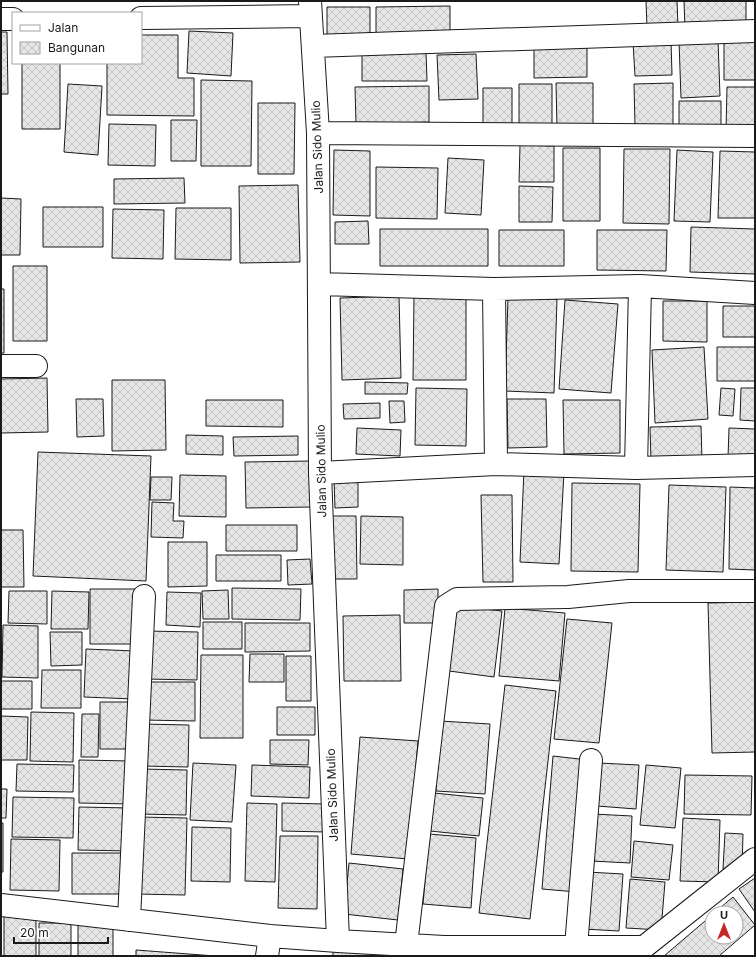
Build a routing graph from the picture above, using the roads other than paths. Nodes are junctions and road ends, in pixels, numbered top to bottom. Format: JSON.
{"nodes":[{"id":1,"x":310,"y":9,"type":"edge"},
{"id":2,"x":142,"y":18,"type":"edge"},
{"id":3,"x":1,"y":19,"type":"edge"},
{"id":4,"x":12,"y":19,"type":"edge"},
{"id":5,"x":755,"y":31,"type":"edge"},
{"id":6,"x":313,"y":46,"type":"junction"},
{"id":7,"x":318,"y":133,"type":"junction"},
{"id":8,"x":755,"y":136,"type":"edge"},
{"id":9,"x":319,"y":284,"type":"junction"},
{"id":10,"x":640,"y":286,"type":"junction"},
{"id":11,"x":494,"y":288,"type":"junction"},
{"id":12,"x":755,"y":293,"type":"edge"},
{"id":13,"x":1,"y":366,"type":"edge"},
{"id":14,"x":36,"y":366,"type":"dead end"},
{"id":15,"x":496,"y":464,"type":"junction"},
{"id":16,"x":755,"y":465,"type":"edge"},
{"id":17,"x":636,"y":468,"type":"junction"},
{"id":18,"x":320,"y":473,"type":"junction"},
{"id":19,"x":755,"y":591,"type":"edge"},
{"id":20,"x":144,"y":596,"type":"dead end"},
{"id":21,"x":591,"y":760,"type":"dead end"},
{"id":22,"x":755,"y":859,"type":"edge"},
{"id":23,"x":1,"y":905,"type":"edge"},
{"id":24,"x":129,"y":920,"type":"junction"},
{"id":25,"x":338,"y":941,"type":"junction"},
{"id":26,"x":406,"y":945,"type":"junction"},
{"id":27,"x":268,"y":946,"type":"edge"},
{"id":28,"x":576,"y":947,"type":"junction"},
{"id":29,"x":443,"y":951,"type":"edge"},
{"id":30,"x":642,"y":951,"type":"edge"}],
"edges":[{"from":1,"to":2,"type":"street"},
{"from":1,"to":6,"type":"street","name":"Jalan Sido Mulio"},
{"from":3,"to":4,"type":"street"},
{"from":5,"to":6,"type":"street"},
{"from":6,"to":7,"type":"street","name":"Jalan Sido Mulio"},
{"from":7,"to":8,"type":"street"},
{"from":7,"to":9,"type":"street","name":"Jalan Sido Mulio"},
{"from":9,"to":11,"type":"street"},
{"from":9,"to":18,"type":"street","name":"Jalan Sido Mulio"},
{"from":10,"to":11,"type":"street"},
{"from":10,"to":12,"type":"street"},
{"from":10,"to":17,"type":"street"},
{"from":11,"to":15,"type":"street"},
{"from":13,"to":14,"type":"street"},
{"from":15,"to":17,"type":"street"},
{"from":15,"to":18,"type":"street"},
{"from":16,"to":17,"type":"street"},
{"from":18,"to":25,"type":"street","name":"Jalan Sido Mulio"},
{"from":19,"to":26,"type":"street"},
{"from":20,"to":24,"type":"street"},
{"from":21,"to":28,"type":"street"},
{"from":22,"to":30,"type":"street"},
{"from":23,"to":24,"type":"street"},
{"from":24,"to":27,"type":"street"},
{"from":25,"to":26,"type":"street"},
{"from":25,"to":27,"type":"street"},
{"from":26,"to":29,"type":"street"},
{"from":28,"to":29,"type":"street"},
{"from":28,"to":30,"type":"street"}]}
